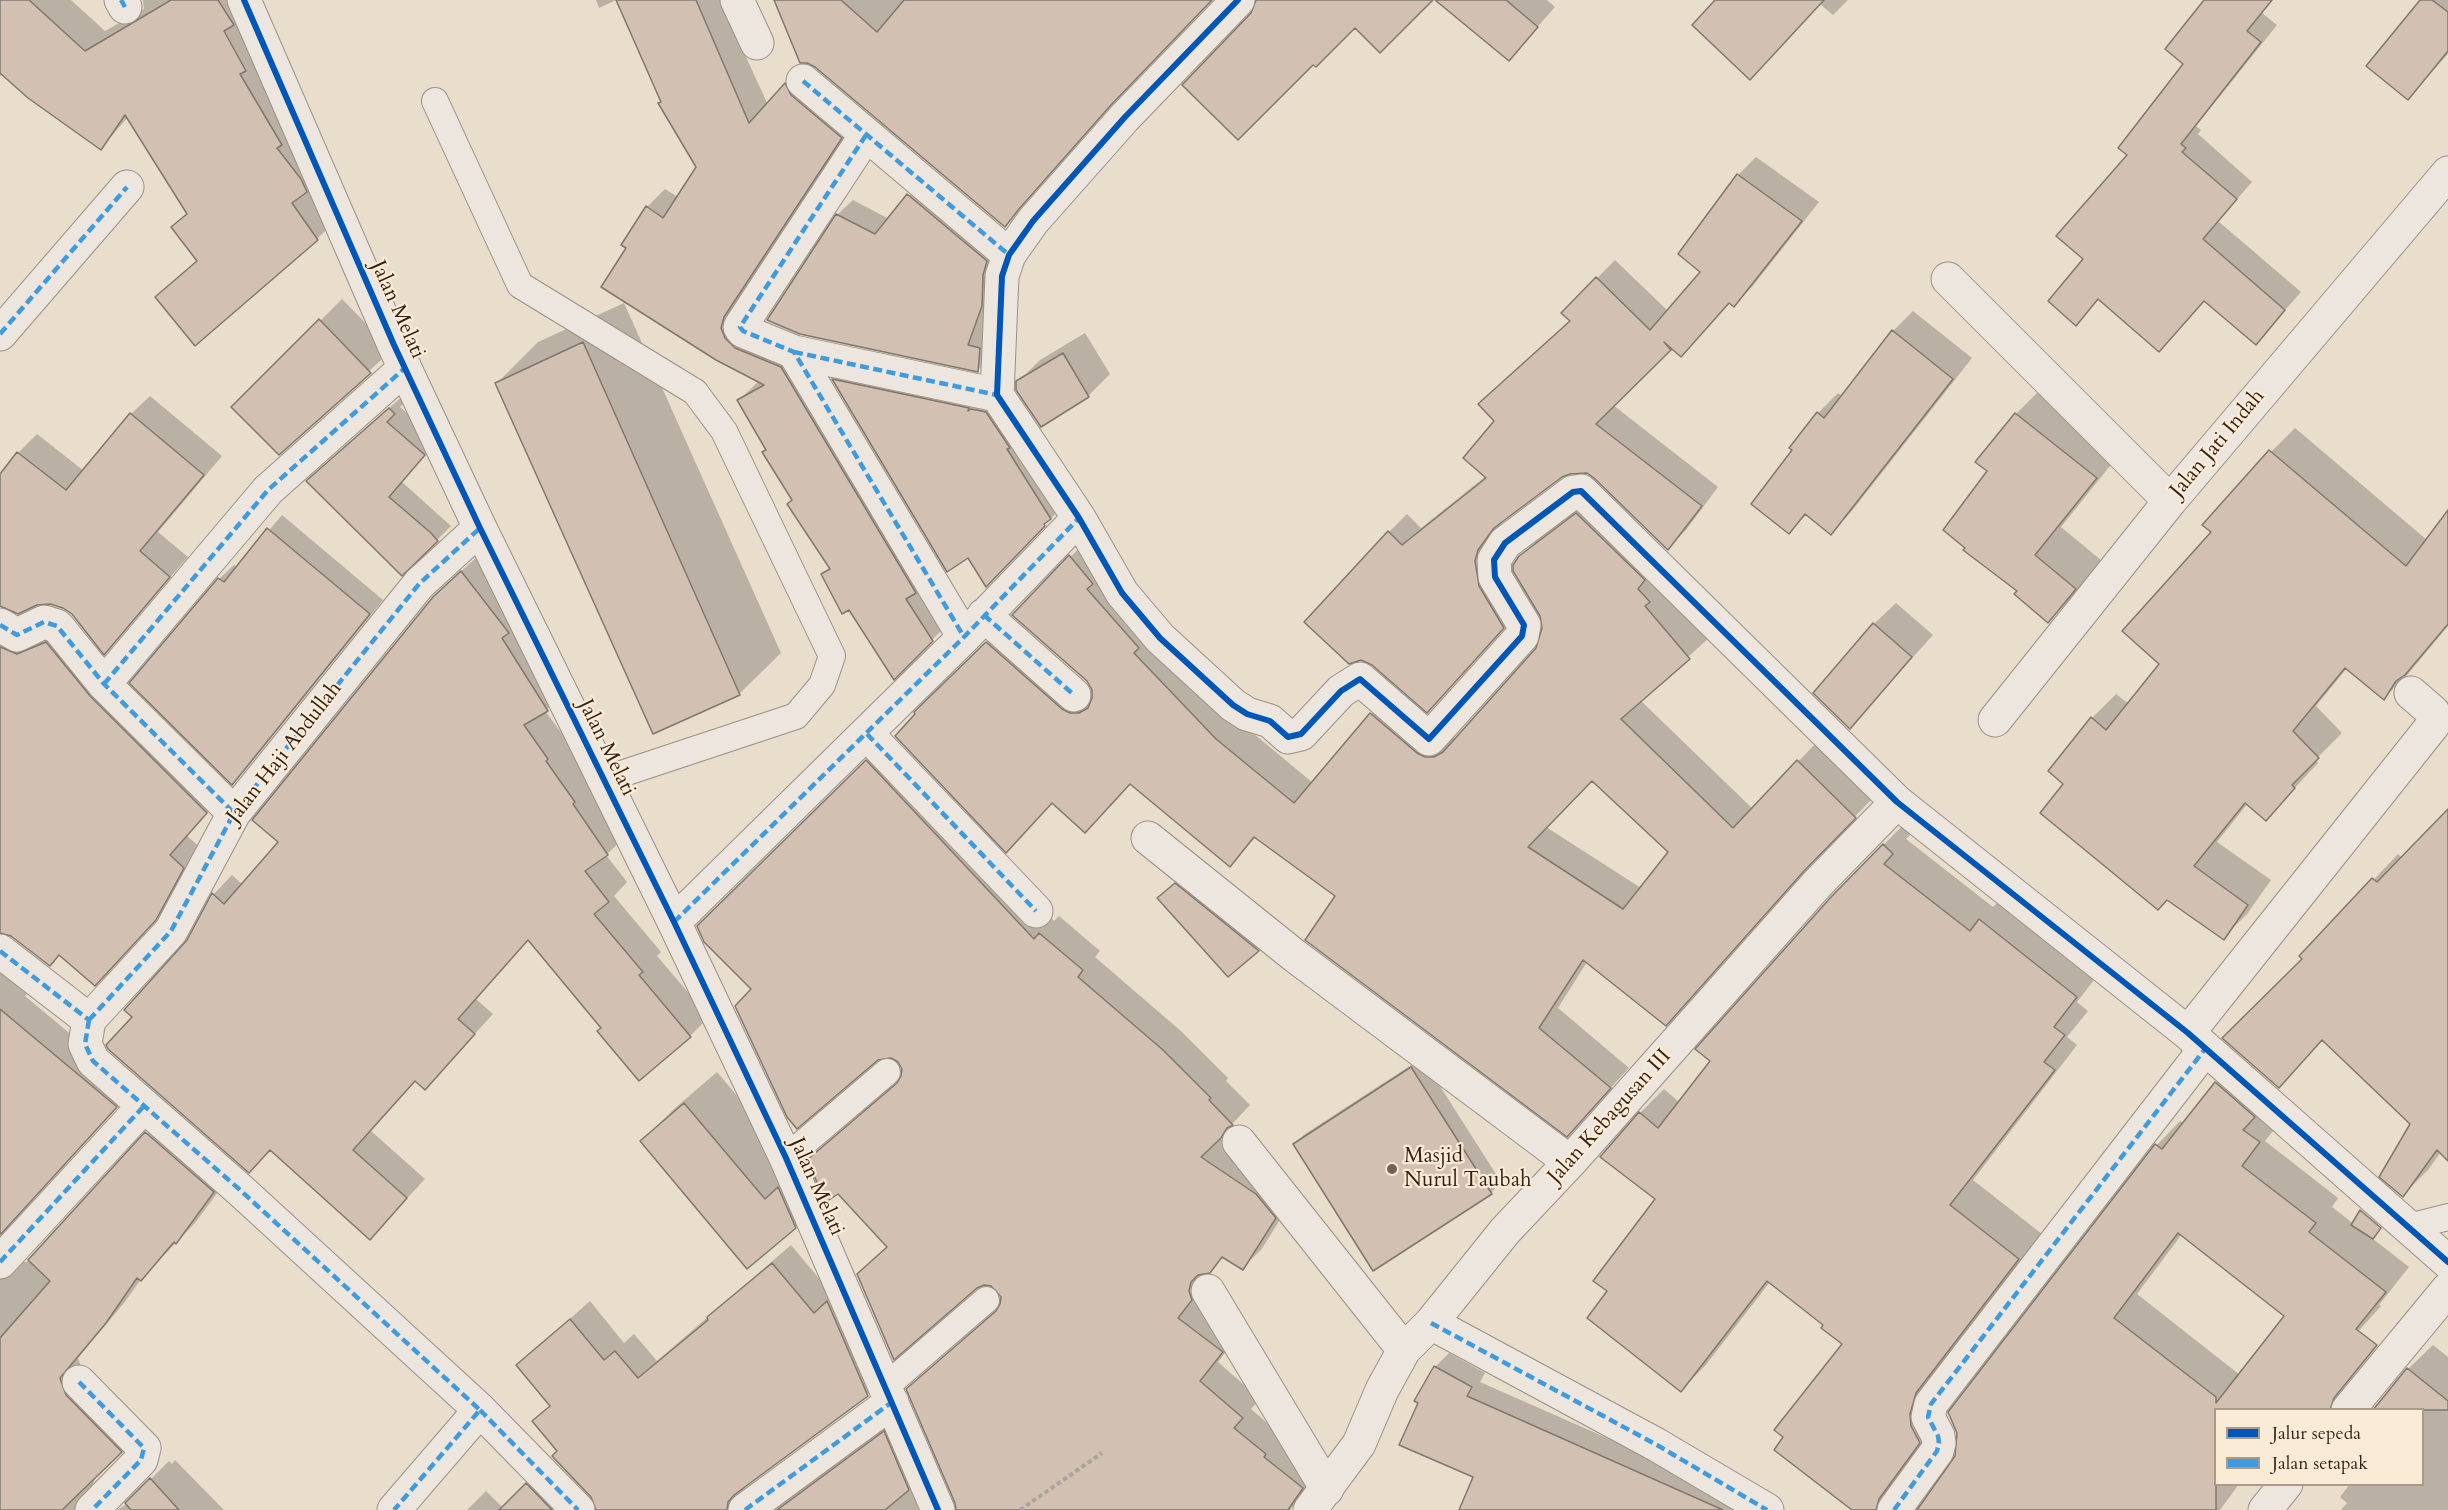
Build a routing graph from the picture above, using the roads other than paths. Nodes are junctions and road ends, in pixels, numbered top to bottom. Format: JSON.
{"nodes":[{"id":1,"x":244,"y":0,"type":"edge"},
{"id":2,"x":737,"y":0,"type":"edge"},
{"id":3,"x":1238,"y":0,"type":"edge"},
{"id":4,"x":757,"y":43,"type":"dead end"},
{"id":5,"x":803,"y":81,"type":"dead end"},
{"id":6,"x":435,"y":101,"type":"dead end"},
{"id":7,"x":866,"y":135,"type":"junction"},
{"id":8,"x":2448,"y":173,"type":"edge"},
{"id":9,"x":127,"y":187,"type":"dead end"},
{"id":10,"x":1009,"y":255,"type":"junction"},
{"id":11,"x":1948,"y":279,"type":"dead end"},
{"id":12,"x":0,"y":333,"type":"edge"},
{"id":13,"x":794,"y":352,"type":"junction"},
{"id":14,"x":405,"y":368,"type":"junction"},
{"id":15,"x":996,"y":394,"type":"junction"},
{"id":16,"x":2170,"y":501,"type":"junction"},
{"id":17,"x":1079,"y":518,"type":"junction"},
{"id":18,"x":480,"y":528,"type":"junction"},
{"id":19,"x":0,"y":625,"type":"edge"},
{"id":20,"x":974,"y":626,"type":"junction"},
{"id":21,"x":104,"y":684,"type":"junction"},
{"id":22,"x":2411,"y":693,"type":"dead end"},
{"id":23,"x":1074,"y":695,"type":"dead end"},
{"id":24,"x":1995,"y":720,"type":"dead end"},
{"id":25,"x":867,"y":734,"type":"junction"},
{"id":26,"x":603,"y":780,"type":"junction"},
{"id":27,"x":1896,"y":802,"type":"junction"},
{"id":28,"x":234,"y":813,"type":"junction"},
{"id":29,"x":1148,"y":838,"type":"dead end"},
{"id":30,"x":1036,"y":911,"type":"dead end"},
{"id":31,"x":674,"y":922,"type":"junction"},
{"id":32,"x":0,"y":951,"type":"edge"},
{"id":33,"x":88,"y":1020,"type":"junction"},
{"id":34,"x":2196,"y":1041,"type":"junction"},
{"id":35,"x":887,"y":1072,"type":"dead end"},
{"id":36,"x":143,"y":1107,"type":"junction"},
{"id":37,"x":1239,"y":1142,"type":"dead end"},
{"id":38,"x":786,"y":1158,"type":"junction"},
{"id":39,"x":1570,"y":1162,"type":"junction"},
{"id":40,"x":2448,"y":1217,"type":"edge"},
{"id":41,"x":2408,"y":1227,"type":"junction"},
{"id":42,"x":0,"y":1262,"type":"edge"},
{"id":43,"x":2448,"y":1262,"type":"edge"},
{"id":44,"x":2448,"y":1289,"type":"edge"},
{"id":45,"x":1208,"y":1291,"type":"dead end"},
{"id":46,"x":986,"y":1300,"type":"dead end"},
{"id":47,"x":1431,"y":1323,"type":"junction"},
{"id":48,"x":1404,"y":1350,"type":"junction"},
{"id":49,"x":79,"y":1382,"type":"dead end"},
{"id":50,"x":889,"y":1395,"type":"junction"},
{"id":51,"x":2350,"y":1408,"type":"edge"},
{"id":52,"x":480,"y":1410,"type":"junction"},
{"id":53,"x":2285,"y":1486,"type":"edge"},
{"id":54,"x":1319,"y":1500,"type":"edge"},
{"id":55,"x":92,"y":1510,"type":"edge"},
{"id":56,"x":394,"y":1510,"type":"edge"},
{"id":57,"x":578,"y":1510,"type":"edge"},
{"id":58,"x":745,"y":1510,"type":"edge"},
{"id":59,"x":938,"y":1510,"type":"edge"},
{"id":60,"x":1767,"y":1510,"type":"edge"},
{"id":61,"x":1894,"y":1510,"type":"edge"},
{"id":62,"x":2265,"y":1510,"type":"edge"}],
"edges":[{"from":1,"to":14,"type":"street","name":"Jalan Melati"},
{"from":2,"to":4,"type":"street"},
{"from":3,"to":10,"type":"street"},
{"from":5,"to":7,"type":"street"},
{"from":6,"to":26,"type":"lane"},
{"from":7,"to":10,"type":"street"},
{"from":7,"to":13,"type":"street"},
{"from":8,"to":16,"type":"street","name":"Jalan Jati Indah"},
{"from":9,"to":12,"type":"street"},
{"from":10,"to":15,"type":"street"},
{"from":11,"to":16,"type":"street"},
{"from":13,"to":15,"type":"street"},
{"from":13,"to":20,"type":"street"},
{"from":14,"to":18,"type":"street","name":"Jalan Melati"},
{"from":14,"to":21,"type":"street"},
{"from":15,"to":17,"type":"street"},
{"from":16,"to":24,"type":"street","name":"Jalan Jati Indah"},
{"from":17,"to":20,"type":"street"},
{"from":17,"to":27,"type":"street"},
{"from":18,"to":26,"type":"street","name":"Jalan Melati"},
{"from":18,"to":28,"type":"street","name":"Jalan Haji Abdullah"},
{"from":19,"to":21,"type":"street"},
{"from":20,"to":23,"type":"street"},
{"from":20,"to":25,"type":"street"},
{"from":21,"to":28,"type":"street"},
{"from":22,"to":34,"type":"street"},
{"from":25,"to":30,"type":"street"},
{"from":25,"to":31,"type":"street"},
{"from":26,"to":31,"type":"street","name":"Jalan Melati"},
{"from":27,"to":34,"type":"street"},
{"from":27,"to":39,"type":"street","name":"Jalan Kebagusan III"},
{"from":28,"to":33,"type":"street","name":"Jalan Haji Abdullah"},
{"from":29,"to":39,"type":"street"},
{"from":31,"to":38,"type":"street","name":"Jalan Melati"},
{"from":32,"to":33,"type":"street"},
{"from":33,"to":36,"type":"street"},
{"from":34,"to":41,"type":"street"},
{"from":34,"to":61,"type":"street"},
{"from":35,"to":38,"type":"lane"},
{"from":36,"to":42,"type":"street"},
{"from":36,"to":52,"type":"street"},
{"from":37,"to":48,"type":"street"},
{"from":38,"to":50,"type":"street","name":"Jalan Melati"},
{"from":39,"to":47,"type":"street","name":"Jalan Kebagusan III"},
{"from":40,"to":41,"type":"lane"},
{"from":41,"to":43,"type":"street"},
{"from":44,"to":51,"type":"street"},
{"from":45,"to":54,"type":"street"},
{"from":46,"to":50,"type":"lane"},
{"from":47,"to":48,"type":"street","name":"Jalan Kebagusan III"},
{"from":47,"to":60,"type":"street"},
{"from":48,"to":54,"type":"street","name":"Jalan Kebagusan III"},
{"from":49,"to":55,"type":"street"},
{"from":50,"to":58,"type":"street"},
{"from":50,"to":59,"type":"street","name":"Jalan Melati"},
{"from":52,"to":56,"type":"street"},
{"from":52,"to":57,"type":"street"},
{"from":53,"to":62,"type":"street"}]}
